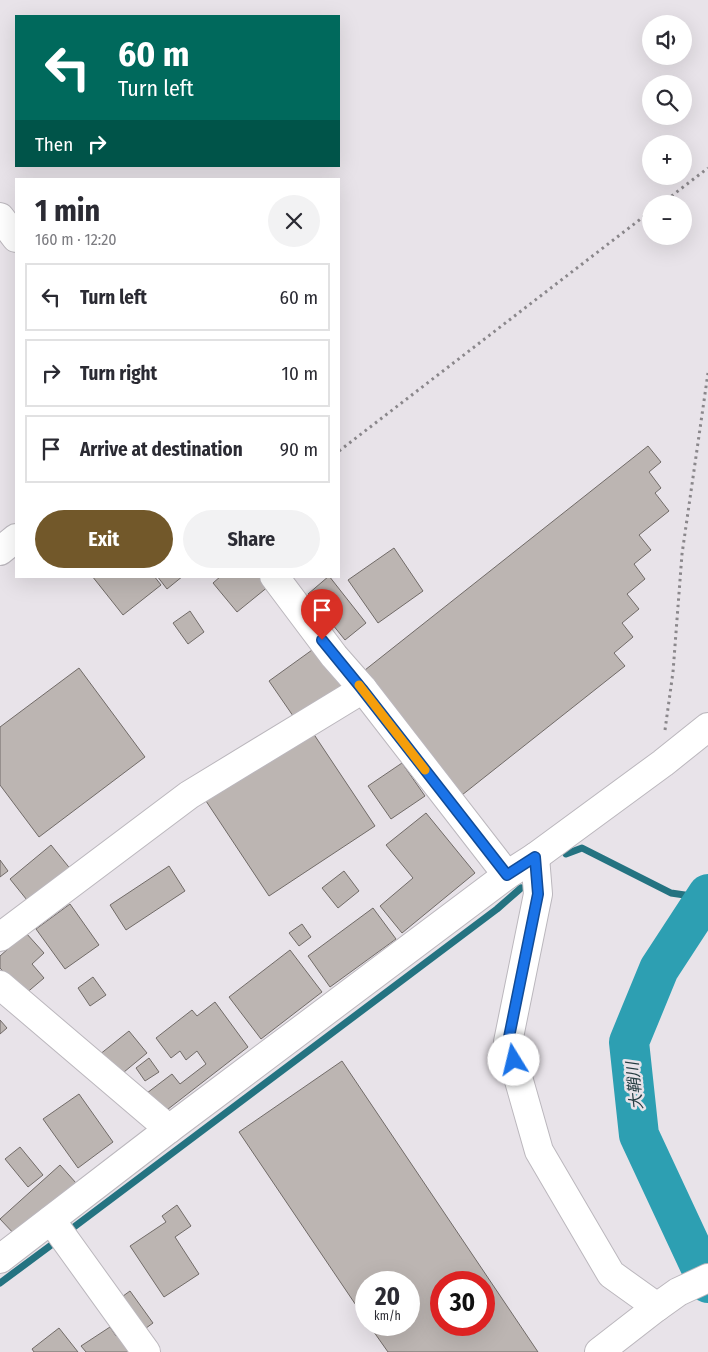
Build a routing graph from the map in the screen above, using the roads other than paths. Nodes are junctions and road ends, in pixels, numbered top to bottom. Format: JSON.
{"nodes":[{"id":1,"x":0,"y":217,"type":"edge"},
{"id":2,"x":15,"y":237,"type":"edge"},
{"id":3,"x":15,"y":539,"type":"edge"},
{"id":4,"x":0,"y":551,"type":"edge"},
{"id":5,"x":276,"y":578,"type":"edge"},
{"id":6,"x":362,"y":689,"type":"junction"},
{"id":7,"x":703,"y":731,"type":"edge"},
{"id":8,"x":535,"y":857,"type":"junction"},
{"id":9,"x":507,"y":875,"type":"junction"},
{"id":10,"x":0,"y":937,"type":"edge"},
{"id":11,"x":0,"y":985,"type":"edge"},
{"id":12,"x":169,"y":1129,"type":"junction"},
{"id":13,"x":54,"y":1223,"type":"junction"},
{"id":14,"x":0,"y":1259,"type":"edge"},
{"id":15,"x":708,"y":1278,"type":"edge"},
{"id":16,"x":668,"y":1299,"type":"junction"},
{"id":17,"x":146,"y":1352,"type":"edge"},
{"id":18,"x":599,"y":1352,"type":"edge"}],
"edges":[{"from":1,"to":2,"type":"street"},
{"from":3,"to":4,"type":"street"},
{"from":5,"to":6,"type":"street"},
{"from":6,"to":9,"type":"street"},
{"from":6,"to":10,"type":"street"},
{"from":7,"to":8,"type":"street"},
{"from":8,"to":9,"type":"street"},
{"from":8,"to":16,"type":"street"},
{"from":9,"to":12,"type":"street"},
{"from":11,"to":12,"type":"street"},
{"from":12,"to":13,"type":"street"},
{"from":13,"to":14,"type":"street"},
{"from":13,"to":17,"type":"street"},
{"from":15,"to":16,"type":"street"},
{"from":16,"to":18,"type":"street"}]}
